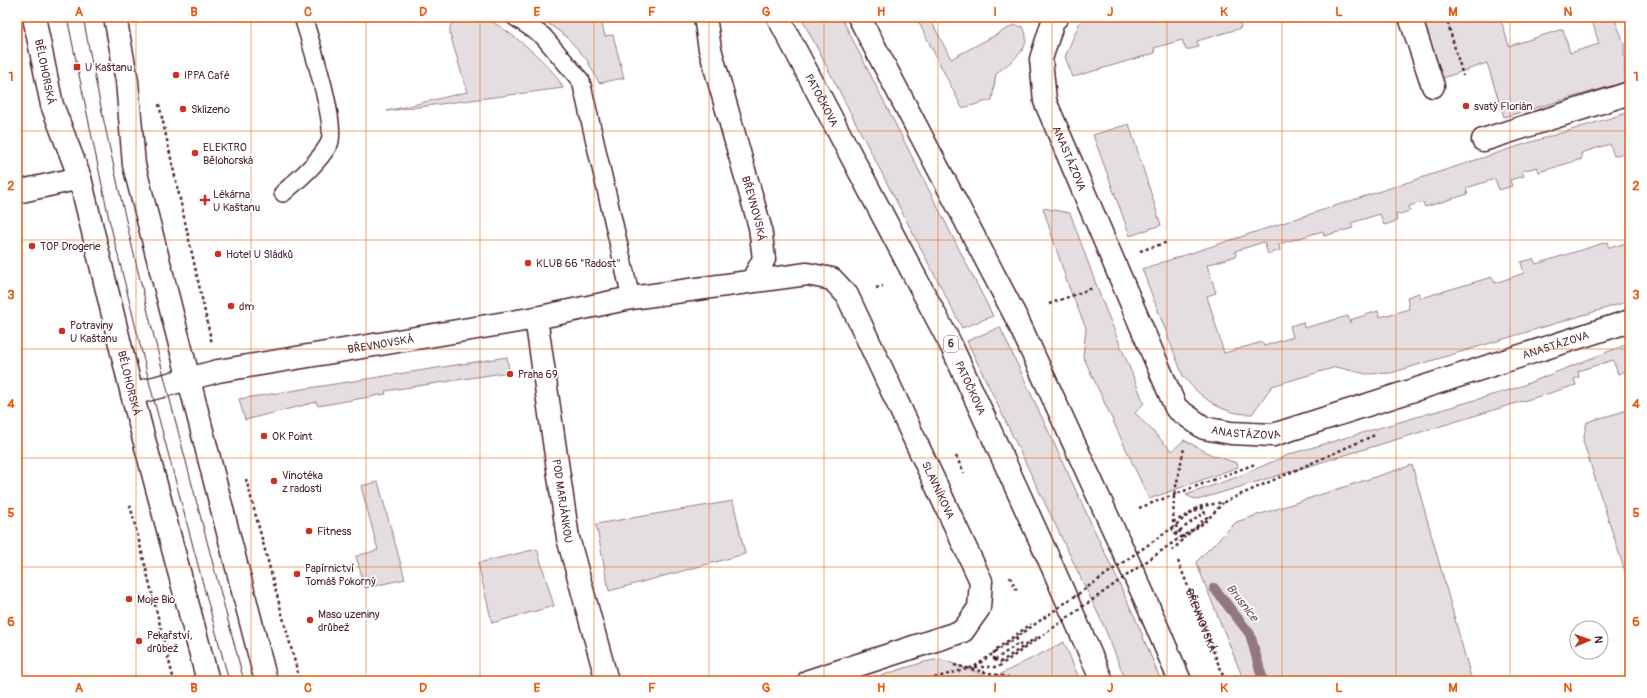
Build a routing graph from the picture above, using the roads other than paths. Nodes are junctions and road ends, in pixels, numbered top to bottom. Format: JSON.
{"nodes":[{"id":1,"x":34,"y":17,"type":"edge"},
{"id":2,"x":115,"y":17,"type":"edge"},
{"id":3,"x":303,"y":17,"type":"edge"},
{"id":4,"x":515,"y":17,"type":"edge"},
{"id":5,"x":705,"y":17,"type":"edge"},
{"id":6,"x":778,"y":17,"type":"edge"},
{"id":7,"x":858,"y":17,"type":"edge"},
{"id":8,"x":1057,"y":17,"type":"edge"},
{"id":9,"x":1410,"y":17,"type":"edge"},
{"id":10,"x":1433,"y":86,"type":"dead end"},
{"id":11,"x":1630,"y":93,"type":"edge"},
{"id":12,"x":1483,"y":140,"type":"dead end"},
{"id":13,"x":80,"y":178,"type":"junction"},
{"id":14,"x":17,"y":192,"type":"edge"},
{"id":15,"x":283,"y":193,"type":"dead end"},
{"id":16,"x":752,"y":281,"type":"junction"},
{"id":17,"x":631,"y":298,"type":"junction"},
{"id":18,"x":536,"y":318,"type":"junction"},
{"id":19,"x":1630,"y":321,"type":"edge"},
{"id":20,"x":188,"y":379,"type":"junction"},
{"id":21,"x":132,"y":394,"type":"junction"},
{"id":22,"x":208,"y":681,"type":"edge"},
{"id":23,"x":266,"y":681,"type":"edge"},
{"id":24,"x":607,"y":681,"type":"edge"},
{"id":25,"x":809,"y":681,"type":"edge"},
{"id":26,"x":1102,"y":681,"type":"edge"},
{"id":27,"x":1180,"y":681,"type":"edge"}],
"edges":[{"from":1,"to":13,"type":"street","name":"BĚLOHORSKÁ"},
{"from":2,"to":20,"type":"street"},
{"from":3,"to":15,"type":"lane"},
{"from":4,"to":17,"type":"lane"},
{"from":5,"to":16,"type":"street","name":"BŘEVNOVSKÁ"},
{"from":6,"to":26,"type":"street","name":"PATOČKOVA","number":"6"},
{"from":7,"to":27,"type":"street"},
{"from":8,"to":19,"type":"street","name":"ANASTÁZOVA"},
{"from":9,"to":10,"type":"street"},
{"from":11,"to":12,"type":"street"},
{"from":13,"to":14,"type":"street"},
{"from":13,"to":21,"type":"street","name":"BĚLOHORSKÁ"},
{"from":16,"to":17,"type":"street","name":"BŘEVNOVSKÁ"},
{"from":16,"to":25,"type":"street","name":"SLAVNÍKOVA"},
{"from":17,"to":18,"type":"street","name":"BŘEVNOVSKÁ"},
{"from":18,"to":20,"type":"street","name":"BŘEVNOVSKÁ"},
{"from":18,"to":24,"type":"street","name":"POD MARJÁNKOU"},
{"from":20,"to":21,"type":"street","name":"BŘEVNOVSKÁ"},
{"from":20,"to":23,"type":"street"},
{"from":21,"to":22,"type":"street","name":"BĚLOHORSKÁ"}]}
